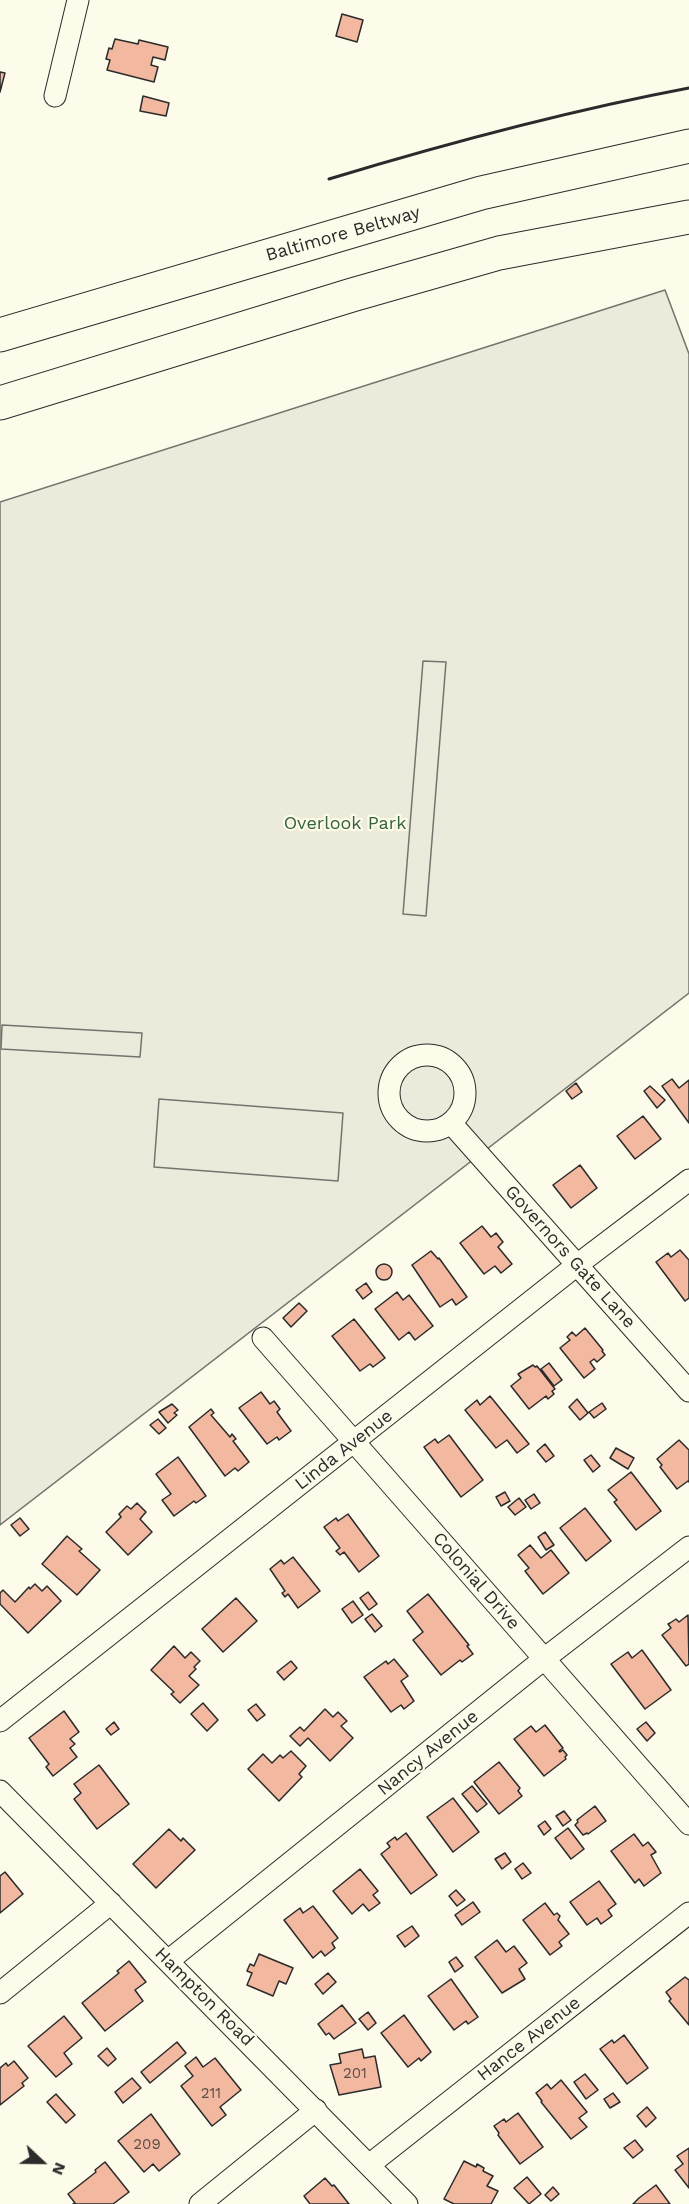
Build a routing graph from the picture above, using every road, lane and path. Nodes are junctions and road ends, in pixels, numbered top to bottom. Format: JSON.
{"nodes":[{"id":1,"x":78,"y":0,"type":"edge"},
{"id":2,"x":55,"y":96,"type":"dead end"},
{"id":3,"x":689,"y":140,"type":"edge"},
{"id":4,"x":689,"y":146,"type":"edge"},
{"id":5,"x":589,"y":168,"type":"junction"},
{"id":6,"x":683,"y":221,"type":"edge"},
{"id":7,"x":0,"y":335,"type":"edge"},
{"id":8,"x":0,"y":403,"type":"edge"},
{"id":9,"x":451,"y":1123,"type":"dead end"},
{"id":10,"x":689,"y":1180,"type":"edge"},
{"id":11,"x":577,"y":1265,"type":"junction"},
{"id":12,"x":262,"y":1338,"type":"dead end"},
{"id":13,"x":689,"y":1391,"type":"edge"},
{"id":14,"x":354,"y":1443,"type":"junction"},
{"id":15,"x":689,"y":1547,"type":"edge"},
{"id":16,"x":544,"y":1659,"type":"junction"},
{"id":17,"x":0,"y":1721,"type":"edge"},
{"id":18,"x":0,"y":1791,"type":"edge"},
{"id":19,"x":689,"y":1824,"type":"edge"},
{"id":20,"x":111,"y":1903,"type":"junction"},
{"id":21,"x":689,"y":1913,"type":"edge"},
{"id":22,"x":168,"y":1961,"type":"junction"},
{"id":23,"x":0,"y":1993,"type":"edge"},
{"id":24,"x":316,"y":2110,"type":"junction"},
{"id":25,"x":369,"y":2165,"type":"junction"},
{"id":26,"x":200,"y":2204,"type":"edge"},
{"id":27,"x":407,"y":2204,"type":"edge"}],
"edges":[{"from":1,"to":2,"type":"street"},
{"from":3,"to":5,"type":"highway"},
{"from":4,"to":5,"type":"highway","name":"Baltimore Beltway"},
{"from":5,"to":7,"type":"highway","name":"Baltimore Beltway"},
{"from":6,"to":8,"type":"highway"},
{"from":9,"to":11,"type":"street","name":"Governors Gate Lane"},
{"from":10,"to":11,"type":"street","name":"Linda Avenue"},
{"from":11,"to":13,"type":"street","name":"Governors Gate Lane"},
{"from":11,"to":14,"type":"street","name":"Linda Avenue"},
{"from":12,"to":14,"type":"street","name":"Colonial Drive"},
{"from":14,"to":16,"type":"street","name":"Colonial Drive"},
{"from":14,"to":17,"type":"street","name":"Linda Avenue"},
{"from":15,"to":16,"type":"street","name":"Nancy Avenue"},
{"from":16,"to":19,"type":"street","name":"Colonial Drive"},
{"from":16,"to":22,"type":"street","name":"Nancy Avenue"},
{"from":18,"to":20,"type":"street","name":"Hampton Road"},
{"from":20,"to":22,"type":"street","name":"Hampton Road"},
{"from":20,"to":23,"type":"street"},
{"from":21,"to":25,"type":"street","name":"Hance Avenue"},
{"from":22,"to":24,"type":"street","name":"Hampton Road"},
{"from":24,"to":25,"type":"street","name":"Hampton Road"},
{"from":24,"to":26,"type":"street"},
{"from":25,"to":27,"type":"street","name":"Hampton Road"}]}
